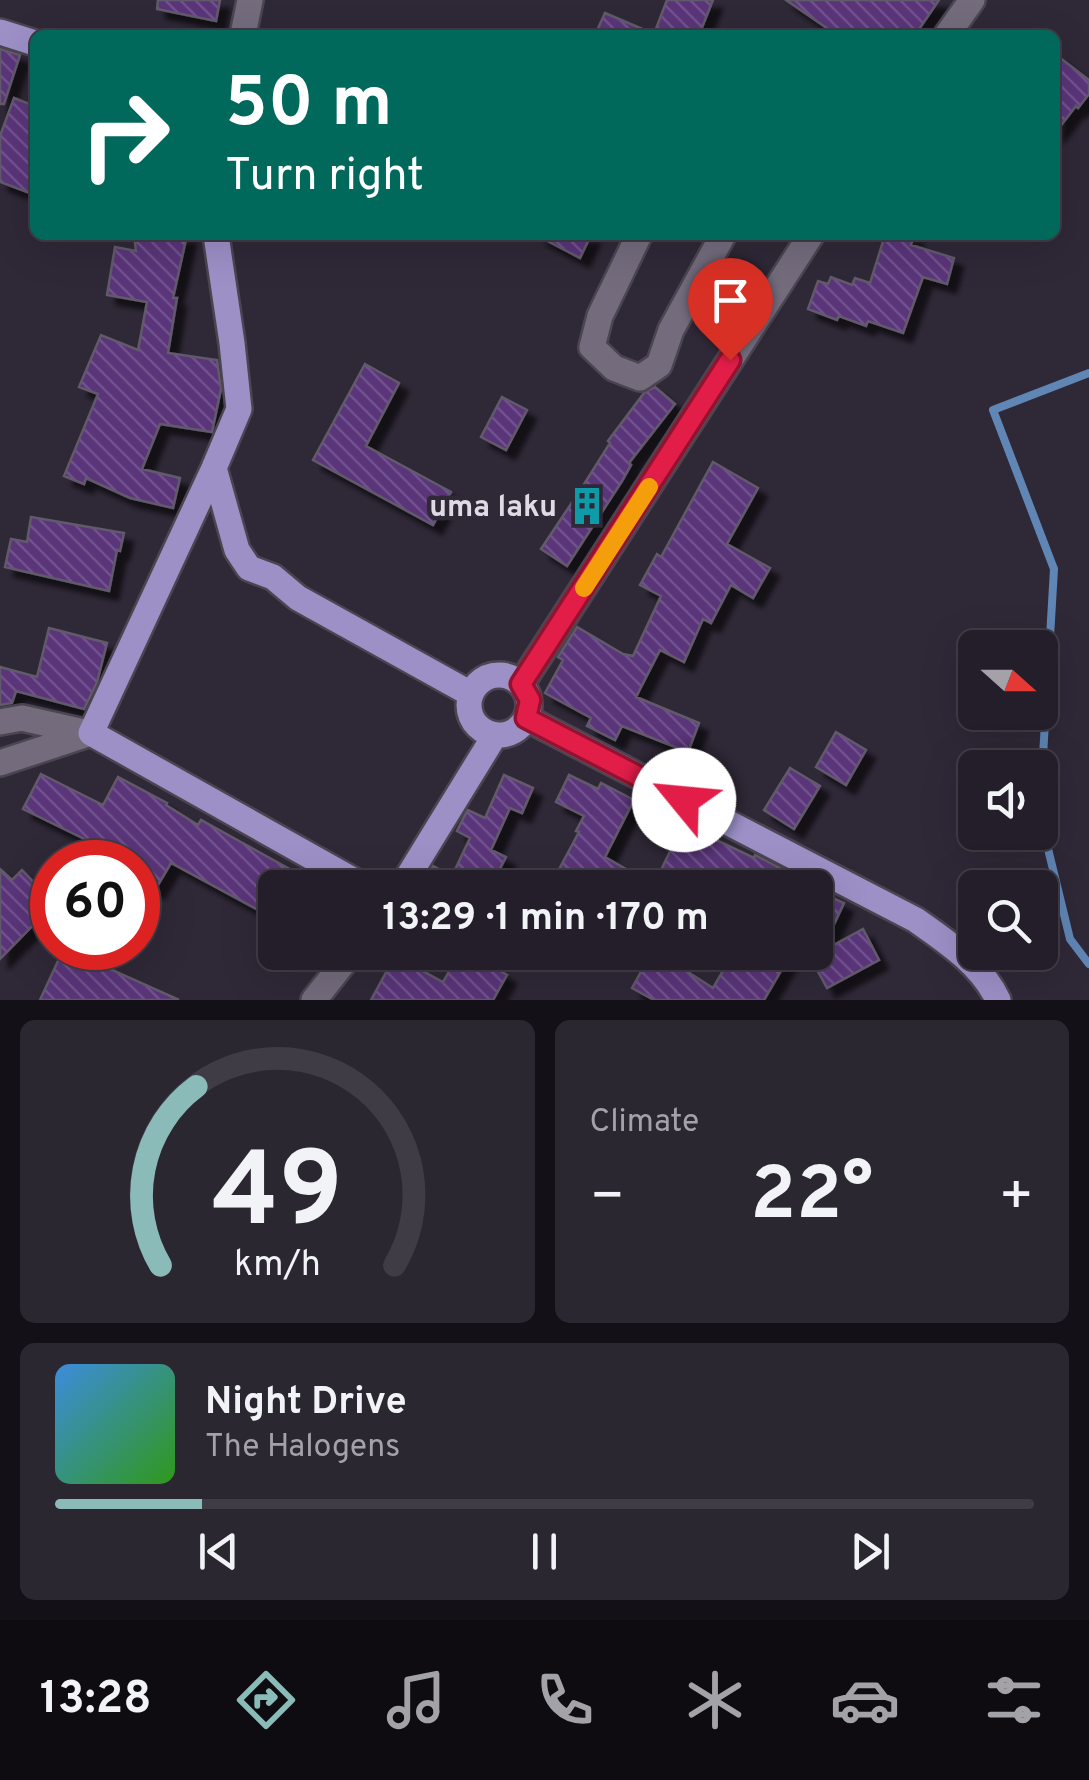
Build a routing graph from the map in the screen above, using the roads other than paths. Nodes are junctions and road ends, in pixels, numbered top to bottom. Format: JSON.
{"nodes":[{"id":1,"x":250,"y":0,"type":"edge"},
{"id":2,"x":972,"y":0,"type":"edge"},
{"id":3,"x":244,"y":30,"type":"edge"},
{"id":4,"x":951,"y":30,"type":"edge"},
{"id":5,"x":0,"y":32,"type":"edge"},
{"id":6,"x":30,"y":41,"type":"edge"},
{"id":7,"x":217,"y":240,"type":"edge"},
{"id":8,"x":637,"y":240,"type":"edge"},
{"id":9,"x":720,"y":240,"type":"edge"},
{"id":10,"x":808,"y":240,"type":"edge"},
{"id":11,"x":214,"y":468,"type":"junction"},
{"id":12,"x":521,"y":684,"type":"junction"},
{"id":13,"x":471,"y":694,"type":"junction"},
{"id":14,"x":526,"y":718,"type":"junction"},
{"id":15,"x":0,"y":722,"type":"edge"},
{"id":16,"x":91,"y":733,"type":"junction"},
{"id":17,"x":495,"y":735,"type":"junction"},
{"id":18,"x":0,"y":763,"type":"edge"},
{"id":19,"x":335,"y":870,"type":"edge"},
{"id":20,"x":411,"y":870,"type":"edge"},
{"id":21,"x":338,"y":970,"type":"edge"},
{"id":22,"x":314,"y":1000,"type":"edge"},
{"id":23,"x":998,"y":1000,"type":"edge"}],
"edges":[{"from":1,"to":3,"type":"street"},
{"from":2,"to":4,"type":"street"},
{"from":5,"to":6,"type":"main road"},
{"from":7,"to":11,"type":"main road"},
{"from":8,"to":9,"type":"street"},
{"from":10,"to":12,"type":"street"},
{"from":11,"to":13,"type":"main road"},
{"from":11,"to":16,"type":"main road"},
{"from":12,"to":13,"type":"main road"},
{"from":12,"to":14,"type":"main road"},
{"from":13,"to":17,"type":"main road"},
{"from":14,"to":17,"type":"main road"},
{"from":14,"to":23,"type":"main road"},
{"from":15,"to":16,"type":"street"},
{"from":16,"to":18,"type":"street"},
{"from":16,"to":19,"type":"main road"},
{"from":17,"to":20,"type":"main road"},
{"from":21,"to":22,"type":"street"}]}
